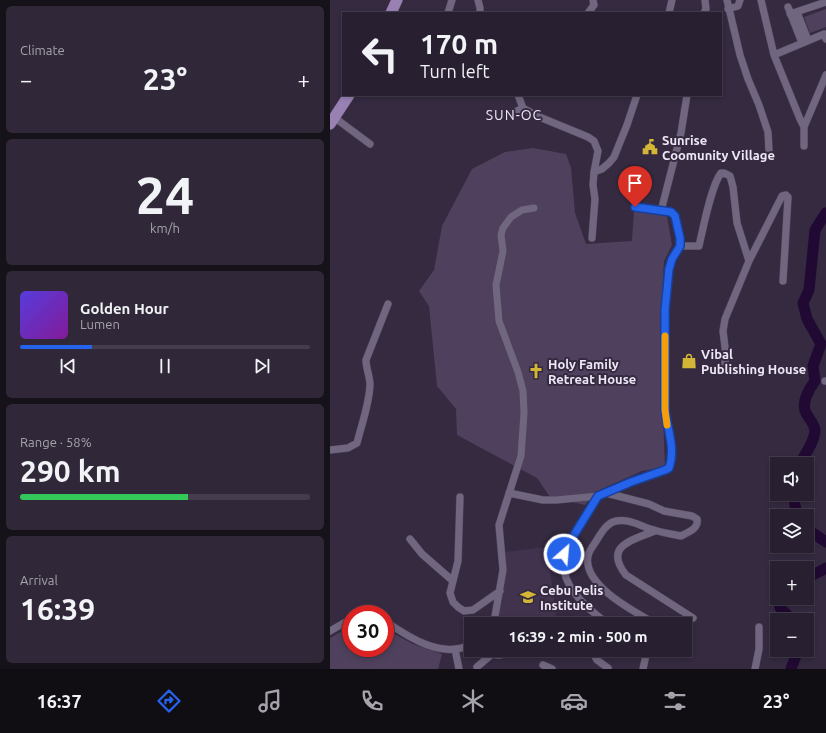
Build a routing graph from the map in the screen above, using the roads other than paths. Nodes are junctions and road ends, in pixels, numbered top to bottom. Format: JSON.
{"nodes":[{"id":1,"x":452,"y":0,"type":"edge"},
{"id":2,"x":478,"y":0,"type":"edge"},
{"id":3,"x":593,"y":0,"type":"edge"},
{"id":4,"x":672,"y":0,"type":"edge"},
{"id":5,"x":705,"y":0,"type":"edge"},
{"id":6,"x":727,"y":0,"type":"edge"},
{"id":7,"x":740,"y":0,"type":"edge"},
{"id":8,"x":761,"y":0,"type":"edge"},
{"id":9,"x":826,"y":2,"type":"edge"},
{"id":10,"x":728,"y":10,"type":"junction"},
{"id":11,"x":448,"y":12,"type":"edge"},
{"id":12,"x":480,"y":12,"type":"edge"},
{"id":13,"x":589,"y":12,"type":"edge"},
{"id":14,"x":669,"y":12,"type":"edge"},
{"id":15,"x":704,"y":12,"type":"edge"},
{"id":16,"x":826,"y":39,"type":"edge"},
{"id":17,"x":805,"y":41,"type":"junction"},
{"id":18,"x":774,"y":55,"type":"junction"},
{"id":19,"x":826,"y":75,"type":"edge"},
{"id":20,"x":348,"y":96,"type":"edge"},
{"id":21,"x":518,"y":96,"type":"edge"},
{"id":22,"x":637,"y":96,"type":"edge"},
{"id":23,"x":687,"y":96,"type":"edge"},
{"id":24,"x":523,"y":108,"type":"junction"},
{"id":25,"x":510,"y":114,"type":"dead end"},
{"id":26,"x":332,"y":121,"type":"edge"},
{"id":27,"x":804,"y":127,"type":"junction"},
{"id":28,"x":370,"y":144,"type":"dead end"},
{"id":29,"x":804,"y":146,"type":"dead end"},
{"id":30,"x":769,"y":151,"type":"dead end"},
{"id":31,"x":594,"y":172,"type":"junction"},
{"id":32,"x":635,"y":207,"type":"dead end"},
{"id":33,"x":534,"y":208,"type":"dead end"},
{"id":34,"x":661,"y":210,"type":"junction"},
{"id":35,"x":592,"y":238,"type":"dead end"},
{"id":36,"x":680,"y":246,"type":"junction"},
{"id":37,"x":749,"y":261,"type":"junction"},
{"id":38,"x":783,"y":280,"type":"dead end"},
{"id":39,"x":388,"y":304,"type":"dead end"},
{"id":40,"x":724,"y":369,"type":"dead end"},
{"id":41,"x":330,"y":450,"type":"edge"},
{"id":42,"x":509,"y":493,"type":"junction"},
{"id":43,"x":606,"y":494,"type":"junction"},
{"id":44,"x":598,"y":496,"type":"junction"},
{"id":45,"x":460,"y":497,"type":"dead end"},
{"id":46,"x":654,"y":531,"type":"junction"},
{"id":47,"x":410,"y":539,"type":"dead end"},
{"id":48,"x":453,"y":581,"type":"junction"},
{"id":49,"x":500,"y":592,"type":"junction"},
{"id":50,"x":495,"y":617,"type":"edge"},
{"id":51,"x":598,"y":617,"type":"edge"},
{"id":52,"x":644,"y":617,"type":"edge"},
{"id":53,"x":693,"y":618,"type":"dead end"},
{"id":54,"x":342,"y":624,"type":"edge"},
{"id":55,"x":394,"y":627,"type":"edge"},
{"id":56,"x":759,"y":627,"type":"dead end"},
{"id":57,"x":330,"y":631,"type":"edge"},
{"id":58,"x":464,"y":646,"type":"edge"},
{"id":59,"x":455,"y":649,"type":"junction"},
{"id":60,"x":486,"y":657,"type":"edge"},
{"id":61,"x":596,"y":657,"type":"edge"},
{"id":62,"x":646,"y":657,"type":"edge"},
{"id":63,"x":543,"y":665,"type":"dead end"},
{"id":64,"x":477,"y":667,"type":"dead end"},
{"id":65,"x":608,"y":668,"type":"edge"},
{"id":66,"x":459,"y":669,"type":"edge"},
{"id":67,"x":552,"y":669,"type":"edge"},
{"id":68,"x":643,"y":669,"type":"edge"},
{"id":69,"x":755,"y":669,"type":"edge"}],
"edges":[{"from":1,"to":11,"type":"street"},
{"from":2,"to":12,"type":"street"},
{"from":3,"to":13,"type":"street"},
{"from":4,"to":14,"type":"street"},
{"from":5,"to":15,"type":"street"},
{"from":6,"to":10,"type":"street"},
{"from":7,"to":10,"type":"street"},
{"from":8,"to":18,"type":"street"},
{"from":9,"to":17,"type":"street"},
{"from":10,"to":30,"type":"street"},
{"from":16,"to":17,"type":"street"},
{"from":17,"to":18,"type":"street"},
{"from":18,"to":27,"type":"street"},
{"from":19,"to":27,"type":"street"},
{"from":20,"to":26,"type":"main road"},
{"from":21,"to":24,"type":"street"},
{"from":22,"to":31,"type":"street"},
{"from":23,"to":34,"type":"street"},
{"from":24,"to":25,"type":"street"},
{"from":24,"to":31,"type":"street"},
{"from":26,"to":28,"type":"street"},
{"from":27,"to":29,"type":"street"},
{"from":31,"to":35,"type":"street"},
{"from":32,"to":34,"type":"street"},
{"from":33,"to":42,"type":"street"},
{"from":34,"to":36,"type":"street"},
{"from":36,"to":37,"type":"street"},
{"from":36,"to":43,"type":"street"},
{"from":37,"to":38,"type":"street"},
{"from":37,"to":40,"type":"street"},
{"from":39,"to":41,"type":"street"},
{"from":42,"to":44,"type":"street"},
{"from":42,"to":49,"type":"street"},
{"from":43,"to":44,"type":"street"},
{"from":43,"to":46,"type":"street"},
{"from":44,"to":51,"type":"street"},
{"from":45,"to":48,"type":"street"},
{"from":46,"to":52,"type":"street"},
{"from":46,"to":53,"type":"street"},
{"from":47,"to":48,"type":"street"},
{"from":48,"to":49,"type":"street"},
{"from":49,"to":50,"type":"street"},
{"from":54,"to":57,"type":"street"},
{"from":55,"to":59,"type":"street"},
{"from":56,"to":69,"type":"street"},
{"from":58,"to":59,"type":"street"},
{"from":59,"to":66,"type":"street"},
{"from":60,"to":64,"type":"street"},
{"from":61,"to":65,"type":"street"},
{"from":62,"to":68,"type":"street"},
{"from":63,"to":67,"type":"street"}]}
